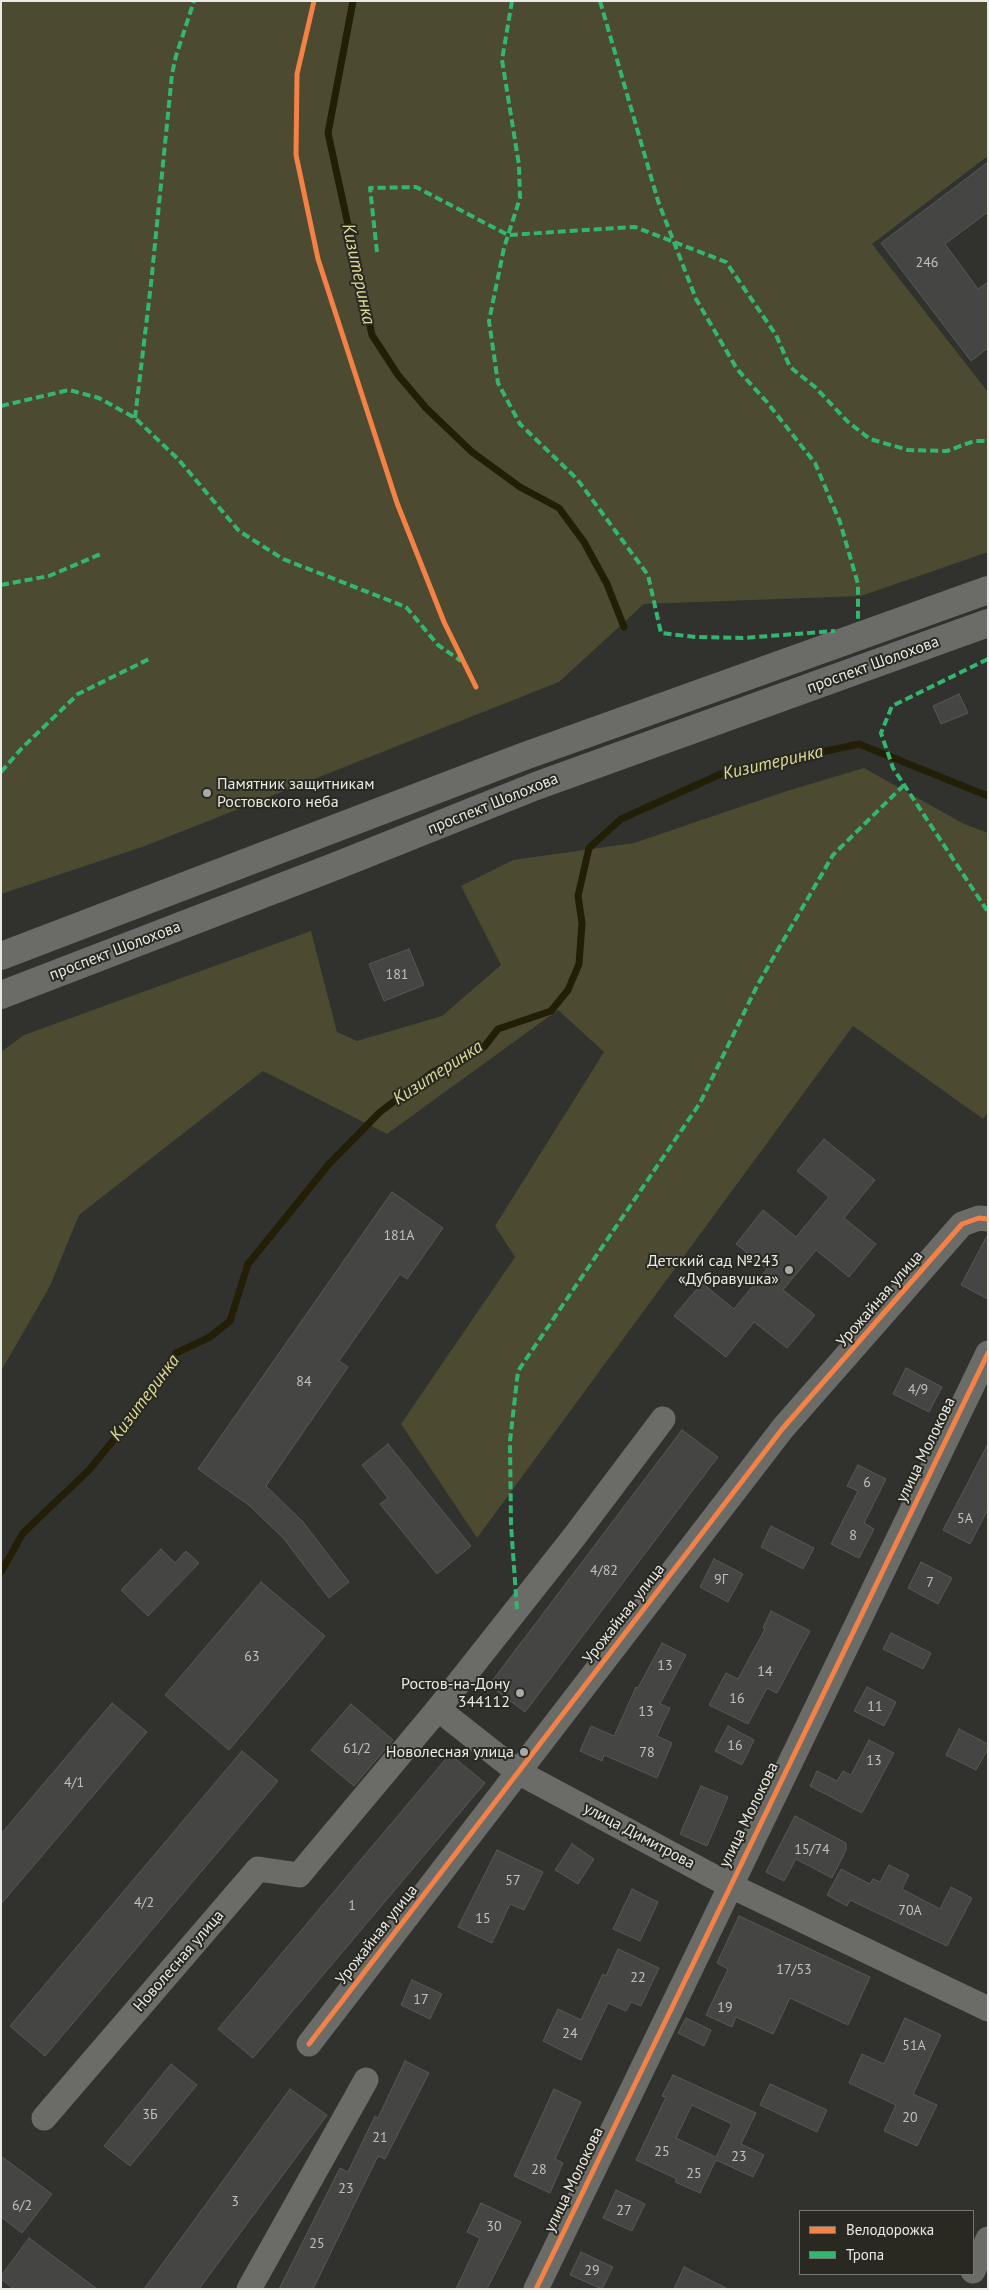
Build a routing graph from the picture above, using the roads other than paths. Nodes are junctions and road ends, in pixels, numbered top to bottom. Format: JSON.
{"nodes":[{"id":1,"x":988,"y":590,"type":"edge"},
{"id":2,"x":988,"y":623,"type":"edge"},
{"id":3,"x":1,"y":956,"type":"edge"},
{"id":4,"x":1,"y":995,"type":"edge"},
{"id":5,"x":983,"y":1219,"type":"edge"},
{"id":6,"x":988,"y":1352,"type":"edge"},
{"id":7,"x":663,"y":1418,"type":"dead end"},
{"id":8,"x":438,"y":1709,"type":"junction"},
{"id":9,"x":518,"y":1772,"type":"junction"},
{"id":10,"x":729,"y":1885,"type":"junction"},
{"id":11,"x":988,"y":2009,"type":"edge"},
{"id":12,"x":309,"y":2044,"type":"dead end"},
{"id":13,"x":366,"y":2080,"type":"dead end"},
{"id":14,"x":44,"y":2118,"type":"dead end"},
{"id":15,"x":988,"y":2239,"type":"edge"},
{"id":16,"x":974,"y":2268,"type":"edge"},
{"id":17,"x":971,"y":2275,"type":"edge"},
{"id":18,"x":249,"y":2289,"type":"edge"},
{"id":19,"x":536,"y":2289,"type":"edge"},
{"id":20,"x":964,"y":2289,"type":"edge"}],
"edges":[{"from":1,"to":3,"type":"main road","name":"проспект Шолохова"},
{"from":2,"to":4,"type":"main road","name":"проспект Шолохова"},
{"from":5,"to":9,"type":"street","name":"Урожайная улица"},
{"from":6,"to":10,"type":"street","name":"улица Молокова"},
{"from":7,"to":8,"type":"street","name":"Новолесная улица"},
{"from":8,"to":9,"type":"street","name":"улица Димитрова"},
{"from":8,"to":14,"type":"street","name":"Новолесная улица"},
{"from":9,"to":10,"type":"street","name":"улица Димитрова"},
{"from":9,"to":12,"type":"street","name":"Урожайная улица"},
{"from":10,"to":11,"type":"street","name":"улица Димитрова"},
{"from":10,"to":19,"type":"street","name":"улица Молокова"},
{"from":13,"to":18,"type":"street"},
{"from":15,"to":16,"type":"street"},
{"from":17,"to":20,"type":"street"}]}
